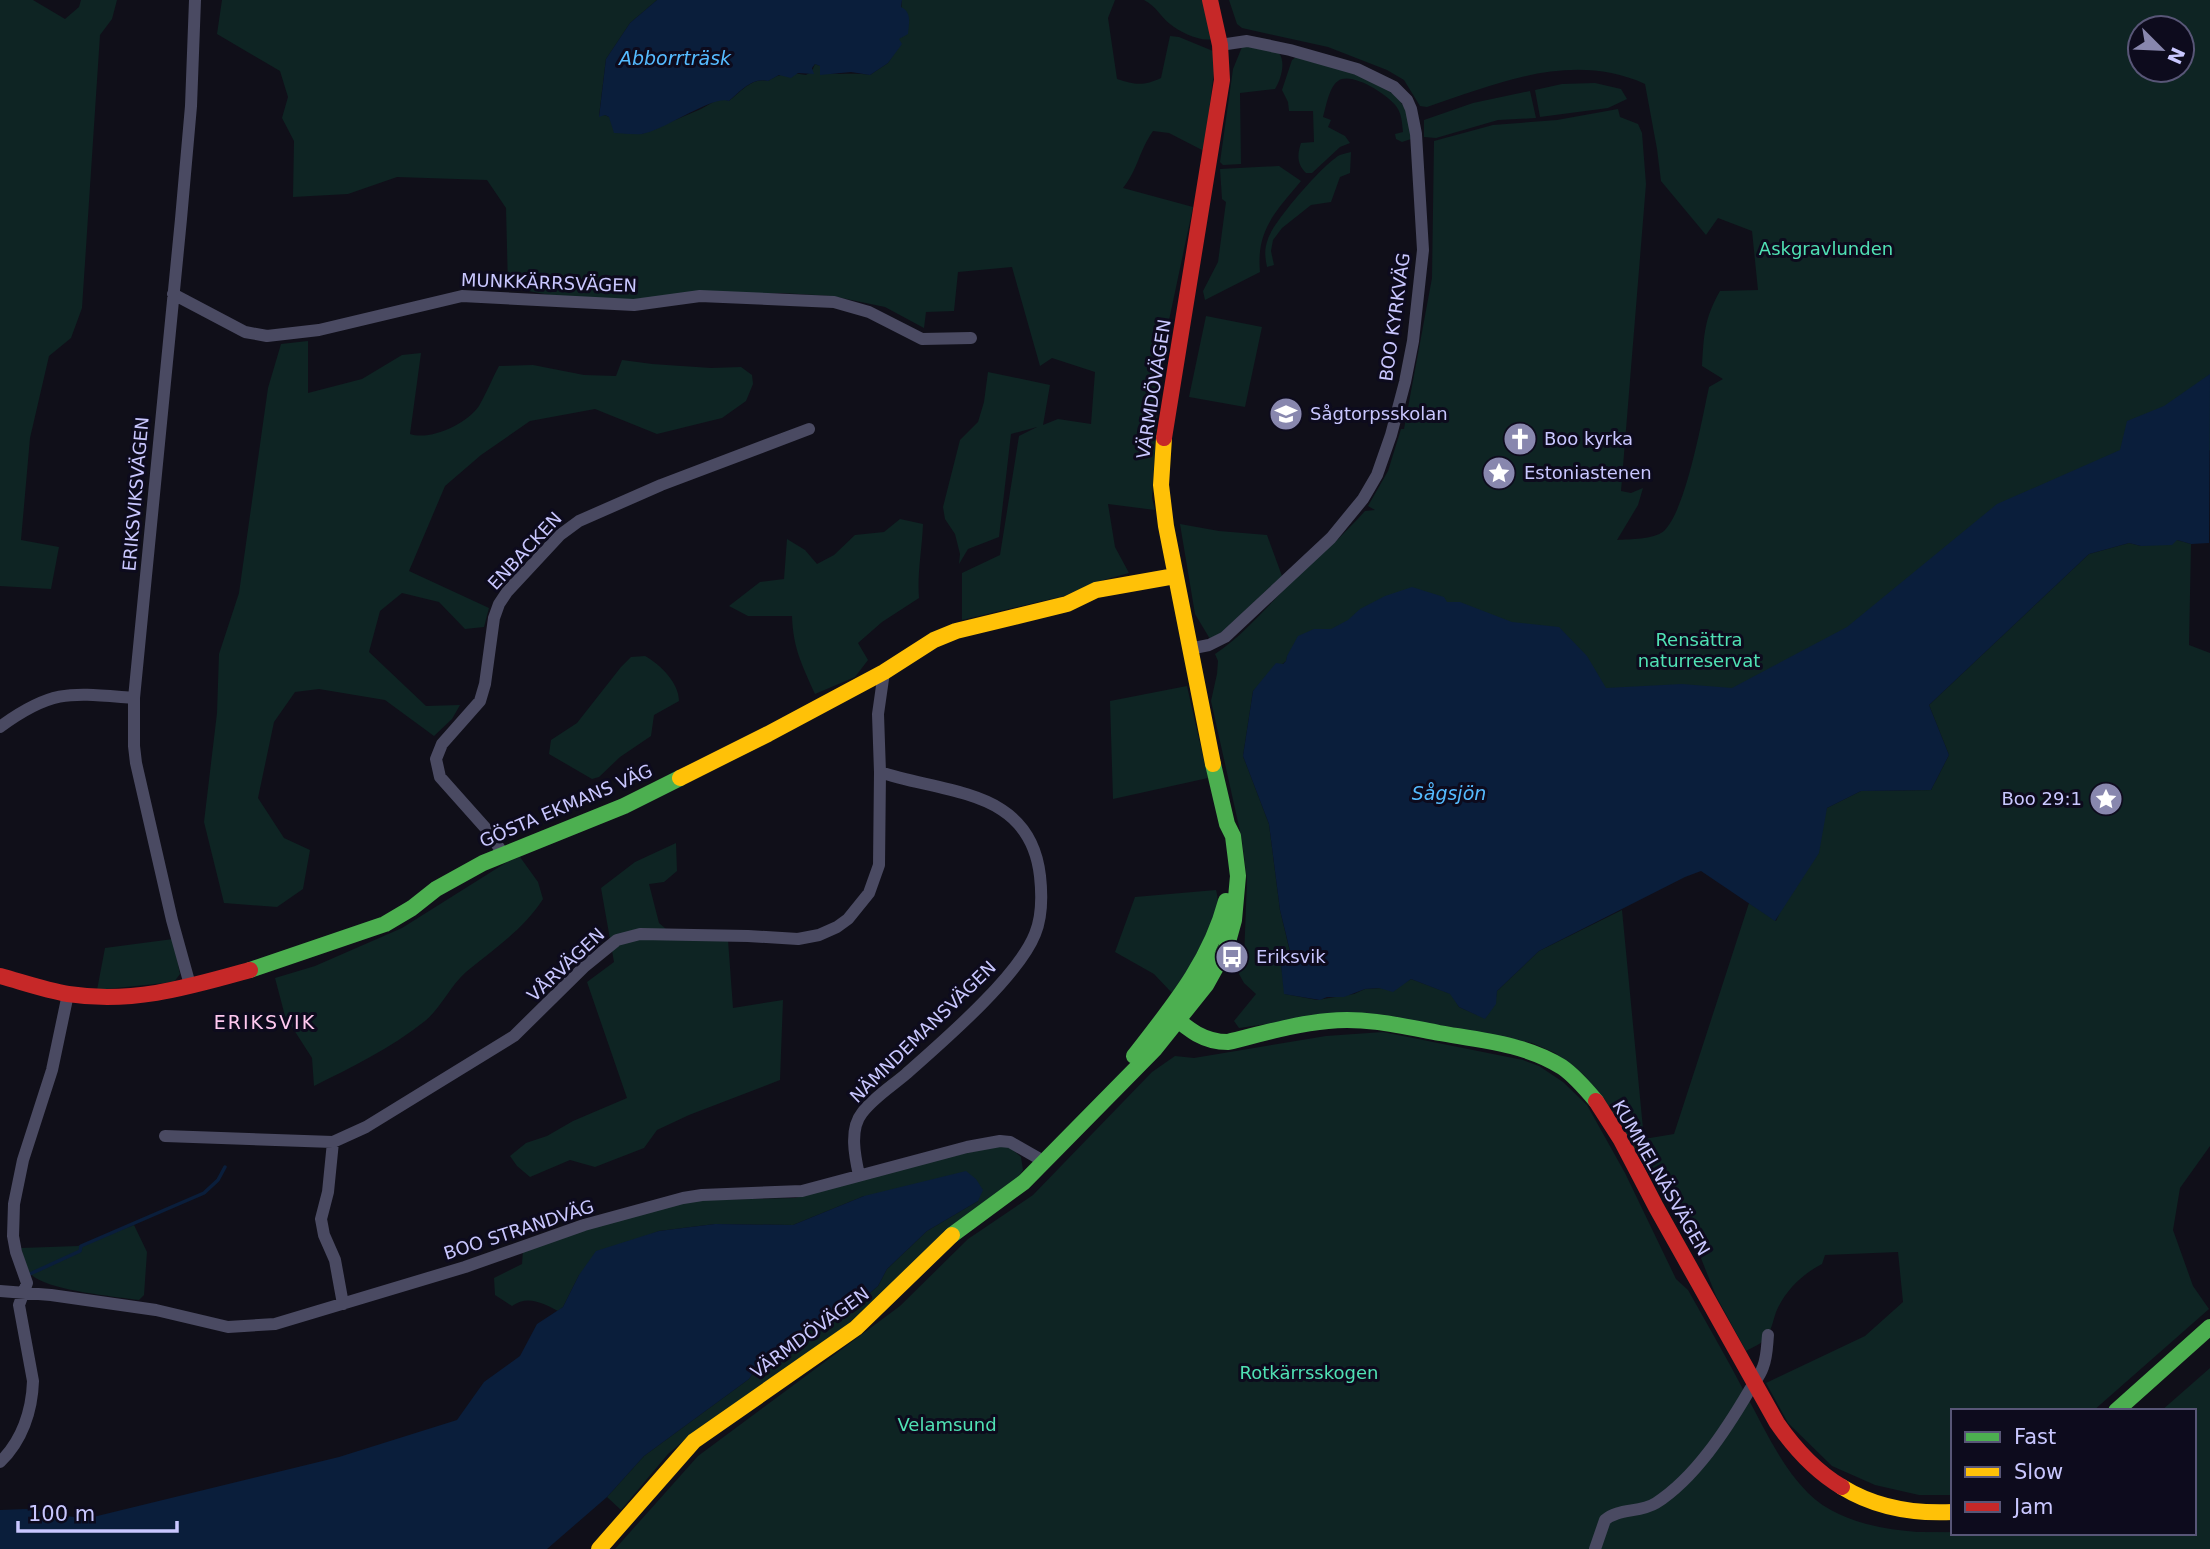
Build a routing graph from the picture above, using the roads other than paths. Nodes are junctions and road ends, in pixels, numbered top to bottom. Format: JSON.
{"nodes":[{"id":1,"x":195,"y":0,"type":"edge"},
{"id":2,"x":1210,"y":0,"type":"edge"},
{"id":3,"x":1220,"y":45,"type":"junction"},
{"id":4,"x":173,"y":294,"type":"junction"},
{"id":5,"x":971,"y":338,"type":"dead end"},
{"id":6,"x":809,"y":429,"type":"dead end"},
{"id":7,"x":1175,"y":576,"type":"junction"},
{"id":8,"x":1189,"y":649,"type":"junction"},
{"id":9,"x":884,"y":672,"type":"junction"},
{"id":10,"x":134,"y":698,"type":"junction"},
{"id":11,"x":0,"y":727,"type":"edge"},
{"id":12,"x":880,"y":772,"type":"junction"},
{"id":13,"x":503,"y":854,"type":"junction"},
{"id":14,"x":0,"y":975,"type":"edge"},
{"id":15,"x":190,"y":985,"type":"junction"},
{"id":16,"x":68,"y":994,"type":"junction"},
{"id":17,"x":1173,"y":1016,"type":"junction"},
{"id":18,"x":165,"y":1136,"type":"dead end"},
{"id":19,"x":333,"y":1142,"type":"junction"},
{"id":20,"x":1048,"y":1159,"type":"junction"},
{"id":21,"x":859,"y":1175,"type":"junction"},
{"id":22,"x":0,"y":1291,"type":"edge"},
{"id":23,"x":24,"y":1293,"type":"junction"},
{"id":24,"x":343,"y":1304,"type":"junction"},
{"id":25,"x":2210,"y":1327,"type":"edge"},
{"id":26,"x":1768,"y":1335,"type":"dead end"},
{"id":27,"x":1754,"y":1382,"type":"junction"},
{"id":28,"x":2118,"y":1409,"type":"edge"},
{"id":29,"x":0,"y":1462,"type":"edge"},
{"id":30,"x":1951,"y":1511,"type":"edge"},
{"id":31,"x":599,"y":1549,"type":"edge"},
{"id":32,"x":1595,"y":1549,"type":"edge"}],
"edges":[{"from":1,"to":4,"type":"street","name":"ERIKSVIKSVÄGEN"},
{"from":2,"to":3,"type":"street","name":"VÄRMDÖVÄGEN"},
{"from":3,"to":7,"type":"street","name":"VÄRMDÖVÄGEN"},
{"from":3,"to":8,"type":"street","name":"BOO KYRKVÄG"},
{"from":4,"to":5,"type":"street","name":"MUNKKÄRRSVÄGEN"},
{"from":4,"to":10,"type":"street","name":"ERIKSVIKSVÄGEN"},
{"from":6,"to":13,"type":"street","name":"ENBACKEN"},
{"from":7,"to":8,"type":"street","name":"VÄRMDÖVÄGEN"},
{"from":7,"to":9,"type":"street","name":"GÖSTA EKMANS VÄG"},
{"from":8,"to":17,"type":"street","name":"VÄRMDÖVÄGEN"},
{"from":9,"to":12,"type":"street","name":"VÅRVÄGEN"},
{"from":9,"to":13,"type":"street","name":"GÖSTA EKMANS VÄG"},
{"from":10,"to":11,"type":"street"},
{"from":10,"to":15,"type":"street","name":"ERIKSVIKSVÄGEN"},
{"from":12,"to":19,"type":"street","name":"VÅRVÄGEN"},
{"from":12,"to":21,"type":"street","name":"NÄMNDEMANSVÄGEN"},
{"from":13,"to":15,"type":"street","name":"GÖSTA EKMANS VÄG"},
{"from":14,"to":16,"type":"street","name":"GÖSTA EKMANS VÄG"},
{"from":15,"to":16,"type":"street","name":"GÖSTA EKMANS VÄG"},
{"from":16,"to":23,"type":"street"},
{"from":17,"to":20,"type":"street","name":"VÄRMDÖVÄGEN"},
{"from":17,"to":27,"type":"street","name":"KUMMELNÄSVÄGEN"},
{"from":18,"to":19,"type":"street","name":"VÅRVÄGEN"},
{"from":19,"to":24,"type":"street"},
{"from":20,"to":21,"type":"street","name":"BOO STRANDVÄG"},
{"from":20,"to":31,"type":"street","name":"VÄRMDÖVÄGEN"},
{"from":21,"to":24,"type":"street","name":"BOO STRANDVÄG"},
{"from":22,"to":23,"type":"street","name":"BOO STRANDVÄG"},
{"from":23,"to":24,"type":"street","name":"BOO STRANDVÄG"},
{"from":23,"to":29,"type":"street"},
{"from":25,"to":28,"type":"street"},
{"from":26,"to":27,"type":"street"},
{"from":27,"to":30,"type":"street","name":"KUMMELNÄSVÄGEN"},
{"from":27,"to":32,"type":"street"}]}
